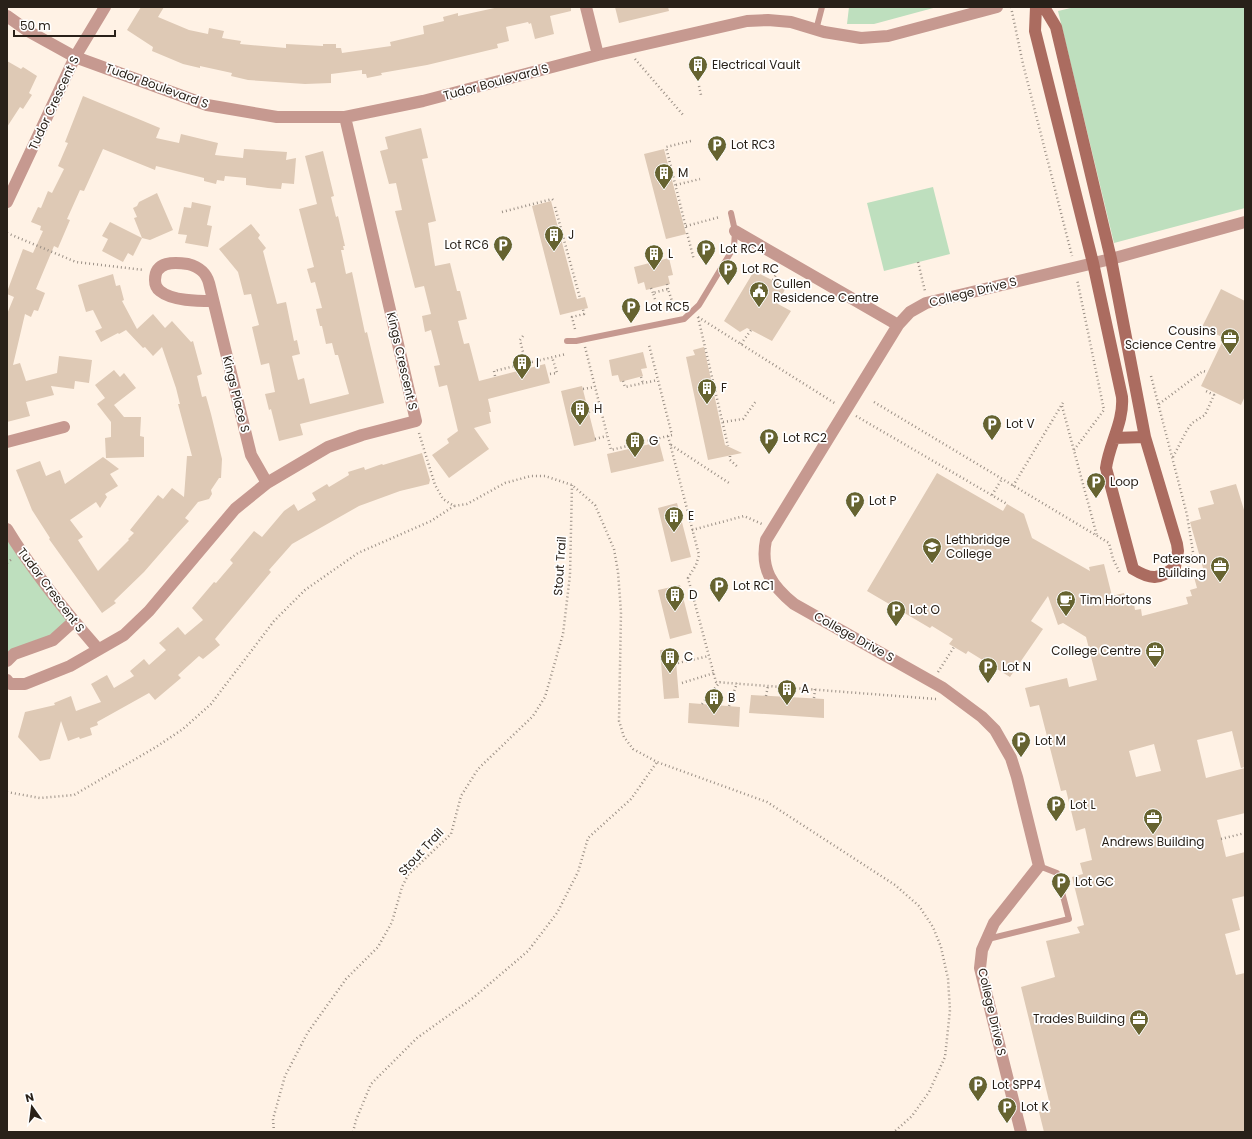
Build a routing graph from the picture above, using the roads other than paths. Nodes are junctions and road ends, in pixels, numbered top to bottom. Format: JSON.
{"nodes":[{"id":1,"x":105,"y":7,"type":"edge"},
{"id":2,"x":586,"y":7,"type":"edge"},
{"id":3,"x":822,"y":7,"type":"edge"},
{"id":4,"x":997,"y":7,"type":"edge"},
{"id":5,"x":1036,"y":7,"type":"edge"},
{"id":6,"x":1044,"y":7,"type":"edge"},
{"id":7,"x":7,"y":16,"type":"edge"},
{"id":8,"x":816,"y":30,"type":"junction"},
{"id":9,"x":598,"y":56,"type":"junction"},
{"id":10,"x":75,"y":57,"type":"junction"},
{"id":11,"x":345,"y":117,"type":"junction"},
{"id":12,"x":7,"y":202,"type":"edge"},
{"id":13,"x":731,"y":212,"type":"dead end"},
{"id":14,"x":1245,"y":222,"type":"edge"},
{"id":15,"x":735,"y":231,"type":"junction"},
{"id":16,"x":1111,"y":259,"type":"junction"},
{"id":17,"x":1093,"y":263,"type":"junction"},
{"id":18,"x":213,"y":301,"type":"junction"},
{"id":19,"x":898,"y":325,"type":"junction"},
{"id":20,"x":566,"y":341,"type":"dead end"},
{"id":21,"x":64,"y":427,"type":"dead end"},
{"id":22,"x":1145,"y":437,"type":"junction"},
{"id":23,"x":1114,"y":438,"type":"junction"},
{"id":24,"x":7,"y":442,"type":"edge"},
{"id":25,"x":267,"y":483,"type":"junction"},
{"id":26,"x":7,"y":529,"type":"edge"},
{"id":27,"x":74,"y":622,"type":"junction"},
{"id":28,"x":98,"y":649,"type":"junction"},
{"id":29,"x":7,"y":661,"type":"edge"},
{"id":30,"x":7,"y":680,"type":"edge"},
{"id":31,"x":1039,"y":866,"type":"junction"},
{"id":32,"x":986,"y":939,"type":"junction"},
{"id":33,"x":1021,"y":1132,"type":"edge"}],
"edges":[{"from":1,"to":10,"type":"street","name":"Tudor Crescent S"},
{"from":2,"to":9,"type":"street"},
{"from":3,"to":8,"type":"lane"},
{"from":4,"to":8,"type":"street","name":"Tudor Boulevard S"},
{"from":5,"to":17,"type":"street"},
{"from":6,"to":16,"type":"street"},
{"from":7,"to":10,"type":"street","name":"Tudor Boulevard S"},
{"from":8,"to":9,"type":"street","name":"Tudor Boulevard S"},
{"from":9,"to":11,"type":"street","name":"Tudor Boulevard S"},
{"from":10,"to":11,"type":"street","name":"Tudor Boulevard S"},
{"from":10,"to":12,"type":"street","name":"Tudor Crescent S"},
{"from":11,"to":25,"type":"street","name":"Kings Crescent S"},
{"from":13,"to":15,"type":"lane"},
{"from":14,"to":16,"type":"street","name":"College Drive S"},
{"from":15,"to":19,"type":"street"},
{"from":15,"to":20,"type":"lane"},
{"from":16,"to":17,"type":"street","name":"College Drive S"},
{"from":16,"to":22,"type":"street"},
{"from":17,"to":19,"type":"street","name":"College Drive S"},
{"from":17,"to":23,"type":"street"},
{"from":18,"to":18,"type":"street","name":"Kings Place S"},
{"from":18,"to":25,"type":"street","name":"Kings Place S"},
{"from":19,"to":31,"type":"street","name":"College Drive S"},
{"from":21,"to":24,"type":"street"},
{"from":22,"to":23,"type":"street"},
{"from":22,"to":23,"type":"street"},
{"from":25,"to":28,"type":"street","name":"Kings Crescent S"},
{"from":26,"to":27,"type":"street","name":"Tudor Crescent S"},
{"from":27,"to":28,"type":"street","name":"Tudor Crescent S"},
{"from":27,"to":29,"type":"street"},
{"from":28,"to":30,"type":"street","name":"Kings Crescent S"},
{"from":31,"to":32,"type":"street","name":"College Drive S"},
{"from":31,"to":32,"type":"lane"},
{"from":32,"to":33,"type":"street","name":"College Drive S"}]}
